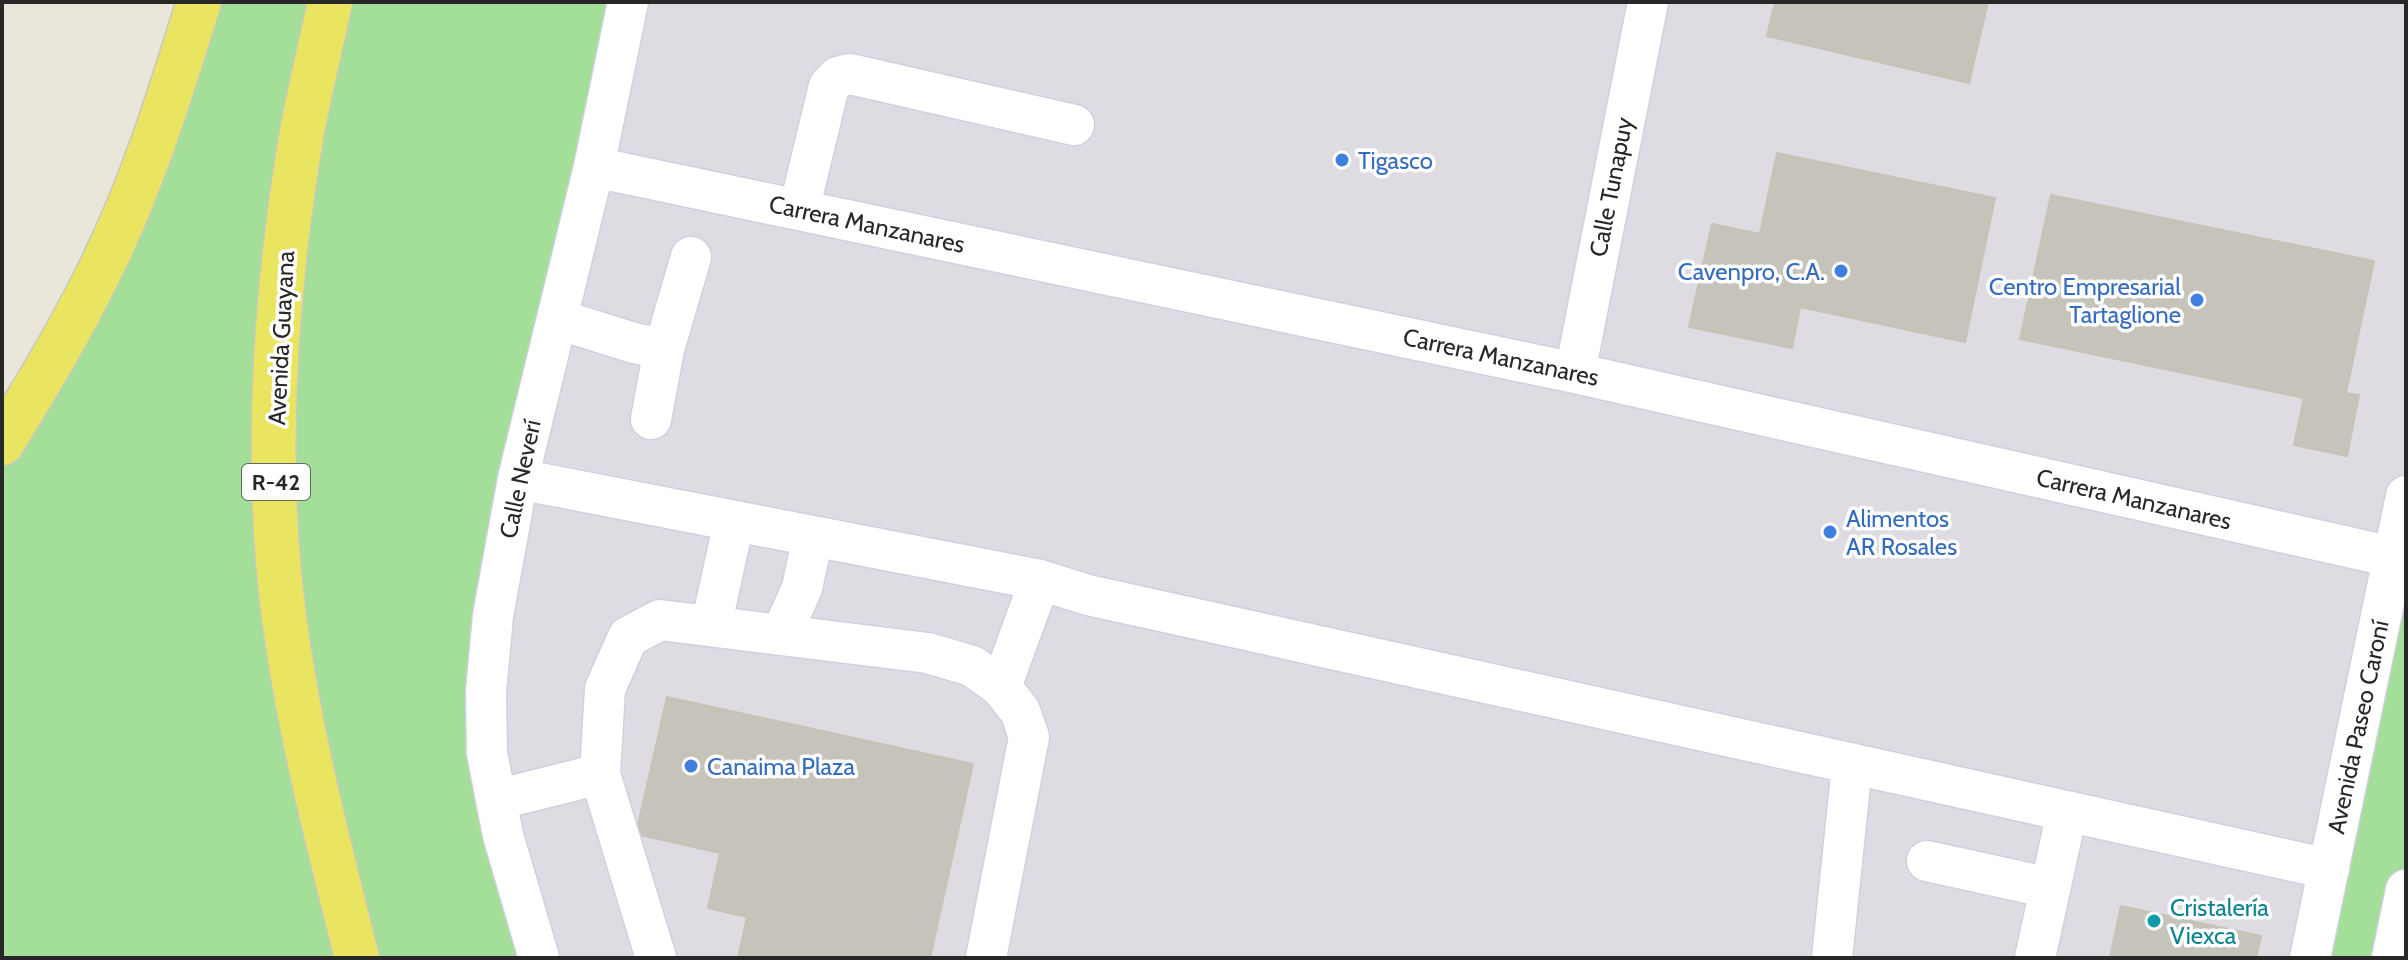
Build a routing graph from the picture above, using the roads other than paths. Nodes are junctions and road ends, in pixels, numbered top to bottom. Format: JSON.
{"nodes":[{"id":1,"x":199,"y":2,"type":"edge"},
{"id":2,"x":330,"y":2,"type":"edge"},
{"id":3,"x":628,"y":2,"type":"edge"},
{"id":4,"x":1648,"y":2,"type":"edge"},
{"id":5,"x":1074,"y":125,"type":"dead end"},
{"id":6,"x":594,"y":167,"type":"junction"},
{"id":7,"x":799,"y":210,"type":"junction"},
{"id":8,"x":691,"y":257,"type":"dead end"},
{"id":9,"x":557,"y":319,"type":"junction"},
{"id":10,"x":664,"y":349,"type":"junction"},
{"id":11,"x":1575,"y":373,"type":"junction"},
{"id":12,"x":651,"y":419,"type":"dead end"},
{"id":13,"x":2,"y":443,"type":"edge"},
{"id":14,"x":518,"y":479,"type":"junction"},
{"id":15,"x":2406,"y":496,"type":"edge"},
{"id":16,"x":734,"y":522,"type":"junction"},
{"id":17,"x":813,"y":537,"type":"junction"},
{"id":18,"x":2399,"y":559,"type":"edge"},
{"id":19,"x":1040,"y":580,"type":"junction"},
{"id":20,"x":711,"y":626,"type":"junction"},
{"id":21,"x":782,"y":633,"type":"junction"},
{"id":22,"x":1001,"y":687,"type":"junction"},
{"id":23,"x":1852,"y":766,"type":"junction"},
{"id":24,"x":600,"y":774,"type":"junction"},
{"id":25,"x":496,"y":800,"type":"junction"},
{"id":26,"x":2067,"y":812,"type":"junction"},
{"id":27,"x":1927,"y":861,"type":"dead end"},
{"id":28,"x":2329,"y":869,"type":"junction"},
{"id":29,"x":2050,"y":888,"type":"junction"},
{"id":30,"x":2406,"y":890,"type":"edge"},
{"id":31,"x":357,"y":958,"type":"edge"},
{"id":32,"x":539,"y":958,"type":"edge"},
{"id":33,"x":656,"y":958,"type":"edge"},
{"id":34,"x":986,"y":958,"type":"edge"},
{"id":35,"x":1832,"y":958,"type":"edge"},
{"id":36,"x":2035,"y":958,"type":"edge"},
{"id":37,"x":2310,"y":958,"type":"edge"},
{"id":38,"x":2392,"y":958,"type":"edge"}],
"edges":[{"from":1,"to":13,"type":"main road"},
{"from":2,"to":31,"type":"main road","name":"Avenida Guayana","number":"R-42"},
{"from":3,"to":6,"type":"street","name":"Calle Neverí"},
{"from":4,"to":11,"type":"street","name":"Calle Tunapuy"},
{"from":5,"to":7,"type":"street"},
{"from":6,"to":7,"type":"street","name":"Carrera Manzanares"},
{"from":6,"to":9,"type":"street","name":"Calle Neverí"},
{"from":7,"to":11,"type":"street","name":"Carrera Manzanares"},
{"from":8,"to":10,"type":"street"},
{"from":9,"to":10,"type":"street"},
{"from":9,"to":14,"type":"street","name":"Calle Neverí"},
{"from":10,"to":12,"type":"street"},
{"from":11,"to":18,"type":"street","name":"Carrera Manzanares"},
{"from":14,"to":16,"type":"street"},
{"from":14,"to":25,"type":"street","name":"Calle Neverí"},
{"from":15,"to":18,"type":"street","name":"Avenida Paseo Caroní"},
{"from":16,"to":17,"type":"street"},
{"from":16,"to":20,"type":"street"},
{"from":17,"to":19,"type":"street"},
{"from":17,"to":21,"type":"street"},
{"from":18,"to":28,"type":"street","name":"Avenida Paseo Caroní"},
{"from":19,"to":22,"type":"street"},
{"from":19,"to":23,"type":"street"},
{"from":20,"to":21,"type":"street"},
{"from":20,"to":24,"type":"street"},
{"from":21,"to":22,"type":"street"},
{"from":22,"to":34,"type":"street"},
{"from":23,"to":26,"type":"street"},
{"from":23,"to":35,"type":"street"},
{"from":24,"to":25,"type":"street"},
{"from":24,"to":33,"type":"street"},
{"from":25,"to":32,"type":"street","name":"Calle Neverí"},
{"from":26,"to":28,"type":"street"},
{"from":26,"to":29,"type":"street"},
{"from":27,"to":29,"type":"street"},
{"from":28,"to":37,"type":"street","name":"Avenida Paseo Caroní"},
{"from":29,"to":36,"type":"street"},
{"from":30,"to":38,"type":"street"}]}
